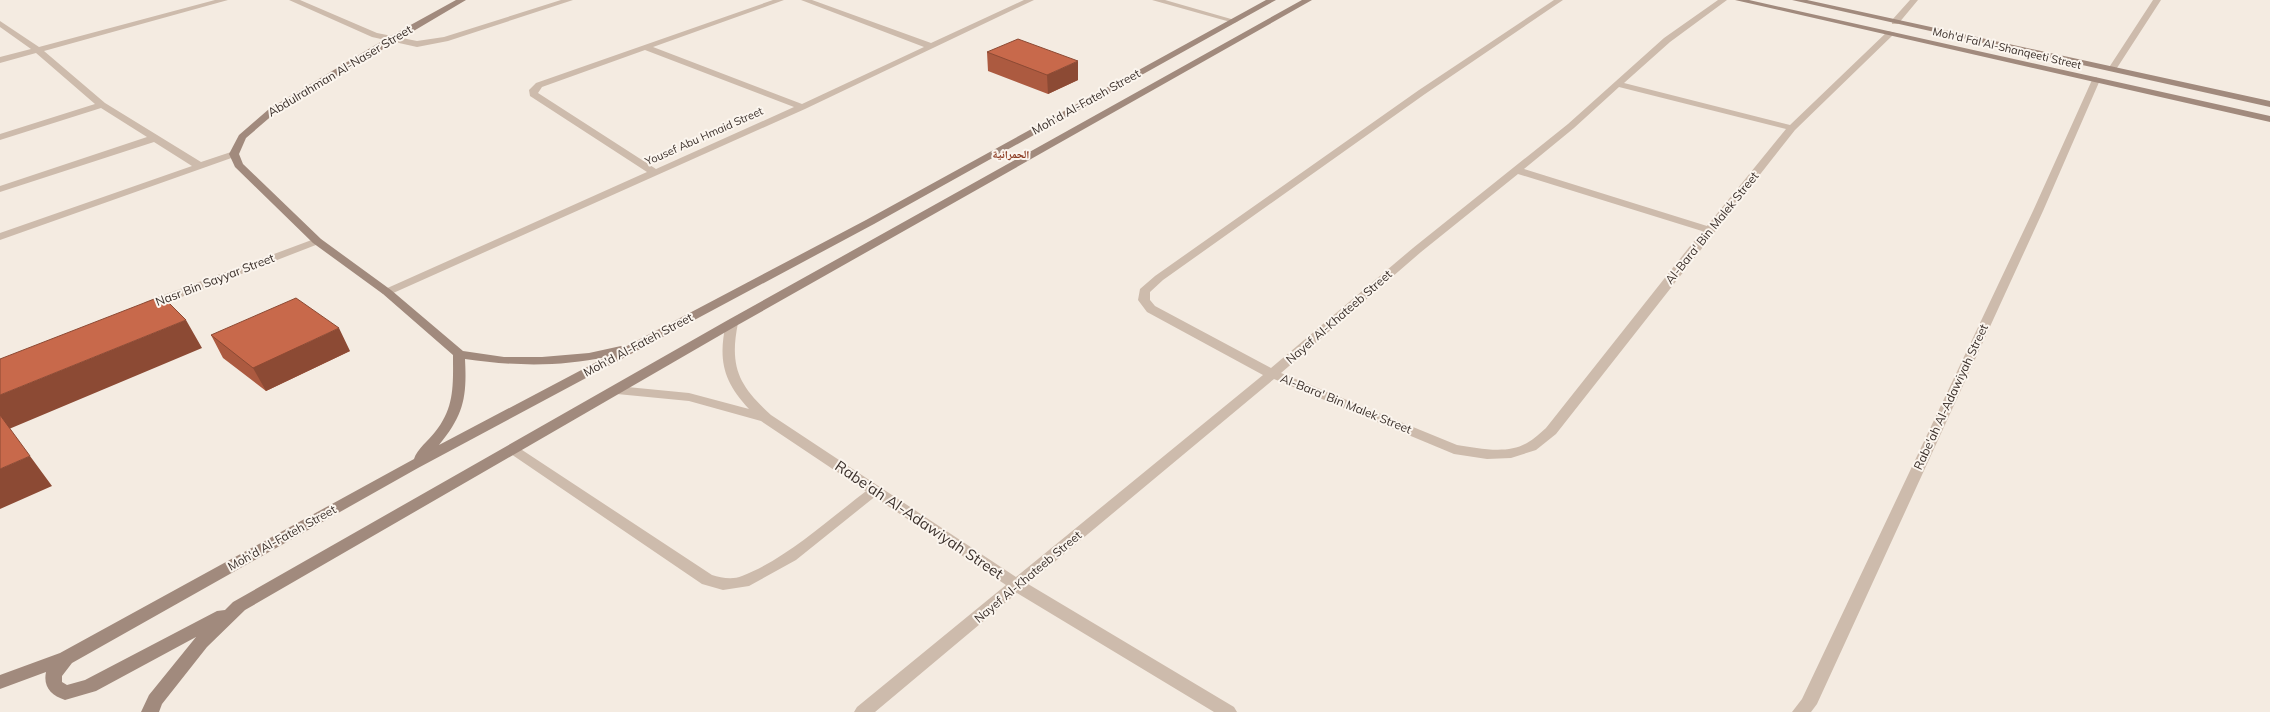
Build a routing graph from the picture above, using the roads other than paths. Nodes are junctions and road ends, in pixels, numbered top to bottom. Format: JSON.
{"nodes":[{"id":1,"x":224,"y":0,"type":"edge"},
{"id":2,"x":293,"y":0,"type":"edge"},
{"id":3,"x":462,"y":0,"type":"edge"},
{"id":4,"x":570,"y":0,"type":"edge"},
{"id":5,"x":780,"y":0,"type":"edge"},
{"id":6,"x":805,"y":0,"type":"edge"},
{"id":7,"x":1030,"y":0,"type":"edge"},
{"id":8,"x":1156,"y":0,"type":"edge"},
{"id":9,"x":1272,"y":0,"type":"edge"},
{"id":10,"x":1308,"y":0,"type":"edge"},
{"id":11,"x":1559,"y":0,"type":"edge"},
{"id":12,"x":1722,"y":0,"type":"edge"},
{"id":13,"x":1740,"y":0,"type":"edge"},
{"id":14,"x":1796,"y":0,"type":"edge"},
{"id":15,"x":1914,"y":0,"type":"edge"},
{"id":16,"x":2157,"y":0,"type":"edge"},
{"id":17,"x":1234,"y":21,"type":"junction"},
{"id":18,"x":1895,"y":22,"type":"junction"},
{"id":19,"x":0,"y":23,"type":"edge"},
{"id":20,"x":1891,"y":33,"type":"junction"},
{"id":21,"x":390,"y":40,"type":"junction"},
{"id":22,"x":930,"y":46,"type":"junction"},
{"id":23,"x":647,"y":48,"type":"junction"},
{"id":24,"x":38,"y":50,"type":"junction"},
{"id":25,"x":0,"y":60,"type":"edge"},
{"id":26,"x":2112,"y":69,"type":"junction"},
{"id":27,"x":2096,"y":80,"type":"junction"},
{"id":28,"x":1617,"y":84,"type":"junction"},
{"id":29,"x":2270,"y":104,"type":"edge"},
{"id":30,"x":102,"y":105,"type":"junction"},
{"id":31,"x":802,"y":107,"type":"junction"},
{"id":32,"x":2270,"y":119,"type":"edge"},
{"id":33,"x":1792,"y":128,"type":"junction"},
{"id":34,"x":0,"y":136,"type":"edge"},
{"id":35,"x":155,"y":138,"type":"junction"},
{"id":36,"x":234,"y":154,"type":"junction"},
{"id":37,"x":201,"y":167,"type":"junction"},
{"id":38,"x":1517,"y":170,"type":"junction"},
{"id":39,"x":654,"y":172,"type":"junction"},
{"id":40,"x":0,"y":189,"type":"edge"},
{"id":41,"x":1708,"y":230,"type":"junction"},
{"id":42,"x":0,"y":237,"type":"edge"},
{"id":43,"x":317,"y":241,"type":"junction"},
{"id":44,"x":387,"y":292,"type":"junction"},
{"id":45,"x":140,"y":308,"type":"edge"},
{"id":46,"x":732,"y":323,"type":"junction"},
{"id":47,"x":634,"y":348,"type":"junction"},
{"id":48,"x":459,"y":354,"type":"junction"},
{"id":49,"x":1272,"y":374,"type":"junction"},
{"id":50,"x":617,"y":390,"type":"junction"},
{"id":51,"x":766,"y":418,"type":"junction"},
{"id":52,"x":513,"y":449,"type":"junction"},
{"id":53,"x":413,"y":465,"type":"junction"},
{"id":54,"x":876,"y":491,"type":"junction"},
{"id":55,"x":1018,"y":586,"type":"junction"},
{"id":56,"x":239,"y":606,"type":"junction"},
{"id":57,"x":66,"y":658,"type":"junction"},
{"id":58,"x":0,"y":682,"type":"edge"},
{"id":59,"x":150,"y":712,"type":"edge"},
{"id":60,"x":864,"y":712,"type":"edge"},
{"id":61,"x":1228,"y":712,"type":"edge"},
{"id":62,"x":1801,"y":712,"type":"edge"}],
"edges":[{"from":1,"to":24,"type":"street"},
{"from":2,"to":21,"type":"street"},
{"from":3,"to":21,"type":"main road","name":"Abdulrahman Al-Naser Street"},
{"from":4,"to":21,"type":"street"},
{"from":5,"to":23,"type":"street"},
{"from":6,"to":22,"type":"street"},
{"from":7,"to":22,"type":"street","name":"Yousef Abu Hmaid Street"},
{"from":8,"to":17,"type":"street"},
{"from":9,"to":17,"type":"main road","name":"Moh'd Al-Fateh Street"},
{"from":10,"to":46,"type":"main road","name":"Moh'd Al-Fateh Street"},
{"from":11,"to":49,"type":"street","name":"Al-Bara' Bin Malek Street"},
{"from":12,"to":28,"type":"street","name":"Nayef Al-Khateeb Street"},
{"from":13,"to":20,"type":"main road","name":"Moh'd Fal Al-Shanqeeti Street"},
{"from":14,"to":18,"type":"main road","name":"Moh'd Fal Al-Shanqeeti Street"},
{"from":15,"to":18,"type":"street"},
{"from":16,"to":26,"type":"street"},
{"from":17,"to":47,"type":"main road","name":"Moh'd Al-Fateh Street"},
{"from":18,"to":26,"type":"main road","name":"Moh'd Fal Al-Shanqeeti Street"},
{"from":19,"to":24,"type":"street"},
{"from":20,"to":27,"type":"main road","name":"Moh'd Fal Al-Shanqeeti Street"},
{"from":20,"to":33,"type":"street","name":"Al-Bara' Bin Malek Street"},
{"from":21,"to":36,"type":"main road","name":"Abdulrahman Al-Naser Street"},
{"from":22,"to":31,"type":"street","name":"Yousef Abu Hmaid Street"},
{"from":23,"to":31,"type":"street"},
{"from":23,"to":39,"type":"street"},
{"from":24,"to":25,"type":"street"},
{"from":24,"to":30,"type":"street"},
{"from":26,"to":29,"type":"main road","name":"Moh'd Fal Al-Shanqeeti Street"},
{"from":27,"to":32,"type":"main road","name":"Moh'd Fal Al-Shanqeeti Street"},
{"from":27,"to":62,"type":"street","name":"Rabe'ah Al-Adawiyah Street"},
{"from":28,"to":33,"type":"street"},
{"from":28,"to":38,"type":"street","name":"Nayef Al-Khateeb Street"},
{"from":30,"to":34,"type":"street"},
{"from":30,"to":35,"type":"street"},
{"from":31,"to":39,"type":"street","name":"Yousef Abu Hmaid Street"},
{"from":33,"to":41,"type":"street","name":"Al-Bara' Bin Malek Street"},
{"from":35,"to":37,"type":"street"},
{"from":35,"to":40,"type":"street"},
{"from":36,"to":37,"type":"street"},
{"from":36,"to":43,"type":"main road"},
{"from":37,"to":42,"type":"street"},
{"from":38,"to":41,"type":"street"},
{"from":38,"to":49,"type":"street","name":"Nayef Al-Khateeb Street"},
{"from":39,"to":44,"type":"street","name":"Yousef Abu Hmaid Street"},
{"from":41,"to":49,"type":"street","name":"Al-Bara' Bin Malek Street"},
{"from":43,"to":44,"type":"main road"},
{"from":43,"to":45,"type":"street","name":"Nasr Bin Sayyar Street"},
{"from":44,"to":48,"type":"main road"},
{"from":46,"to":50,"type":"main road","name":"Moh'd Al-Fateh Street"},
{"from":46,"to":51,"type":"street","name":"Rabe'ah Al-Adawiyah Street"},
{"from":47,"to":48,"type":"main road"},
{"from":47,"to":53,"type":"main road","name":"Moh'd Al-Fateh Street"},
{"from":48,"to":53,"type":"main road"},
{"from":49,"to":55,"type":"street","name":"Nayef Al-Khateeb Street"},
{"from":50,"to":51,"type":"street","name":"Rabe'ah Al-Adawiyah Street"},
{"from":50,"to":52,"type":"main road","name":"Moh'd Al-Fateh Street"},
{"from":51,"to":54,"type":"street","name":"Rabe'ah Al-Adawiyah Street"},
{"from":52,"to":54,"type":"street"},
{"from":52,"to":56,"type":"main road","name":"Moh'd Al-Fateh Street"},
{"from":53,"to":57,"type":"main road","name":"Moh'd Al-Fateh Street"},
{"from":54,"to":55,"type":"street","name":"Rabe'ah Al-Adawiyah Street"},
{"from":55,"to":60,"type":"street","name":"Nayef Al-Khateeb Street"},
{"from":55,"to":61,"type":"street","name":"Rabe'ah Al-Adawiyah Street"},
{"from":56,"to":57,"type":"main road"},
{"from":56,"to":59,"type":"main road","name":"Moh'd Al-Fateh Street"},
{"from":57,"to":58,"type":"main road","name":"Moh'd Al-Fateh Street"}]}
